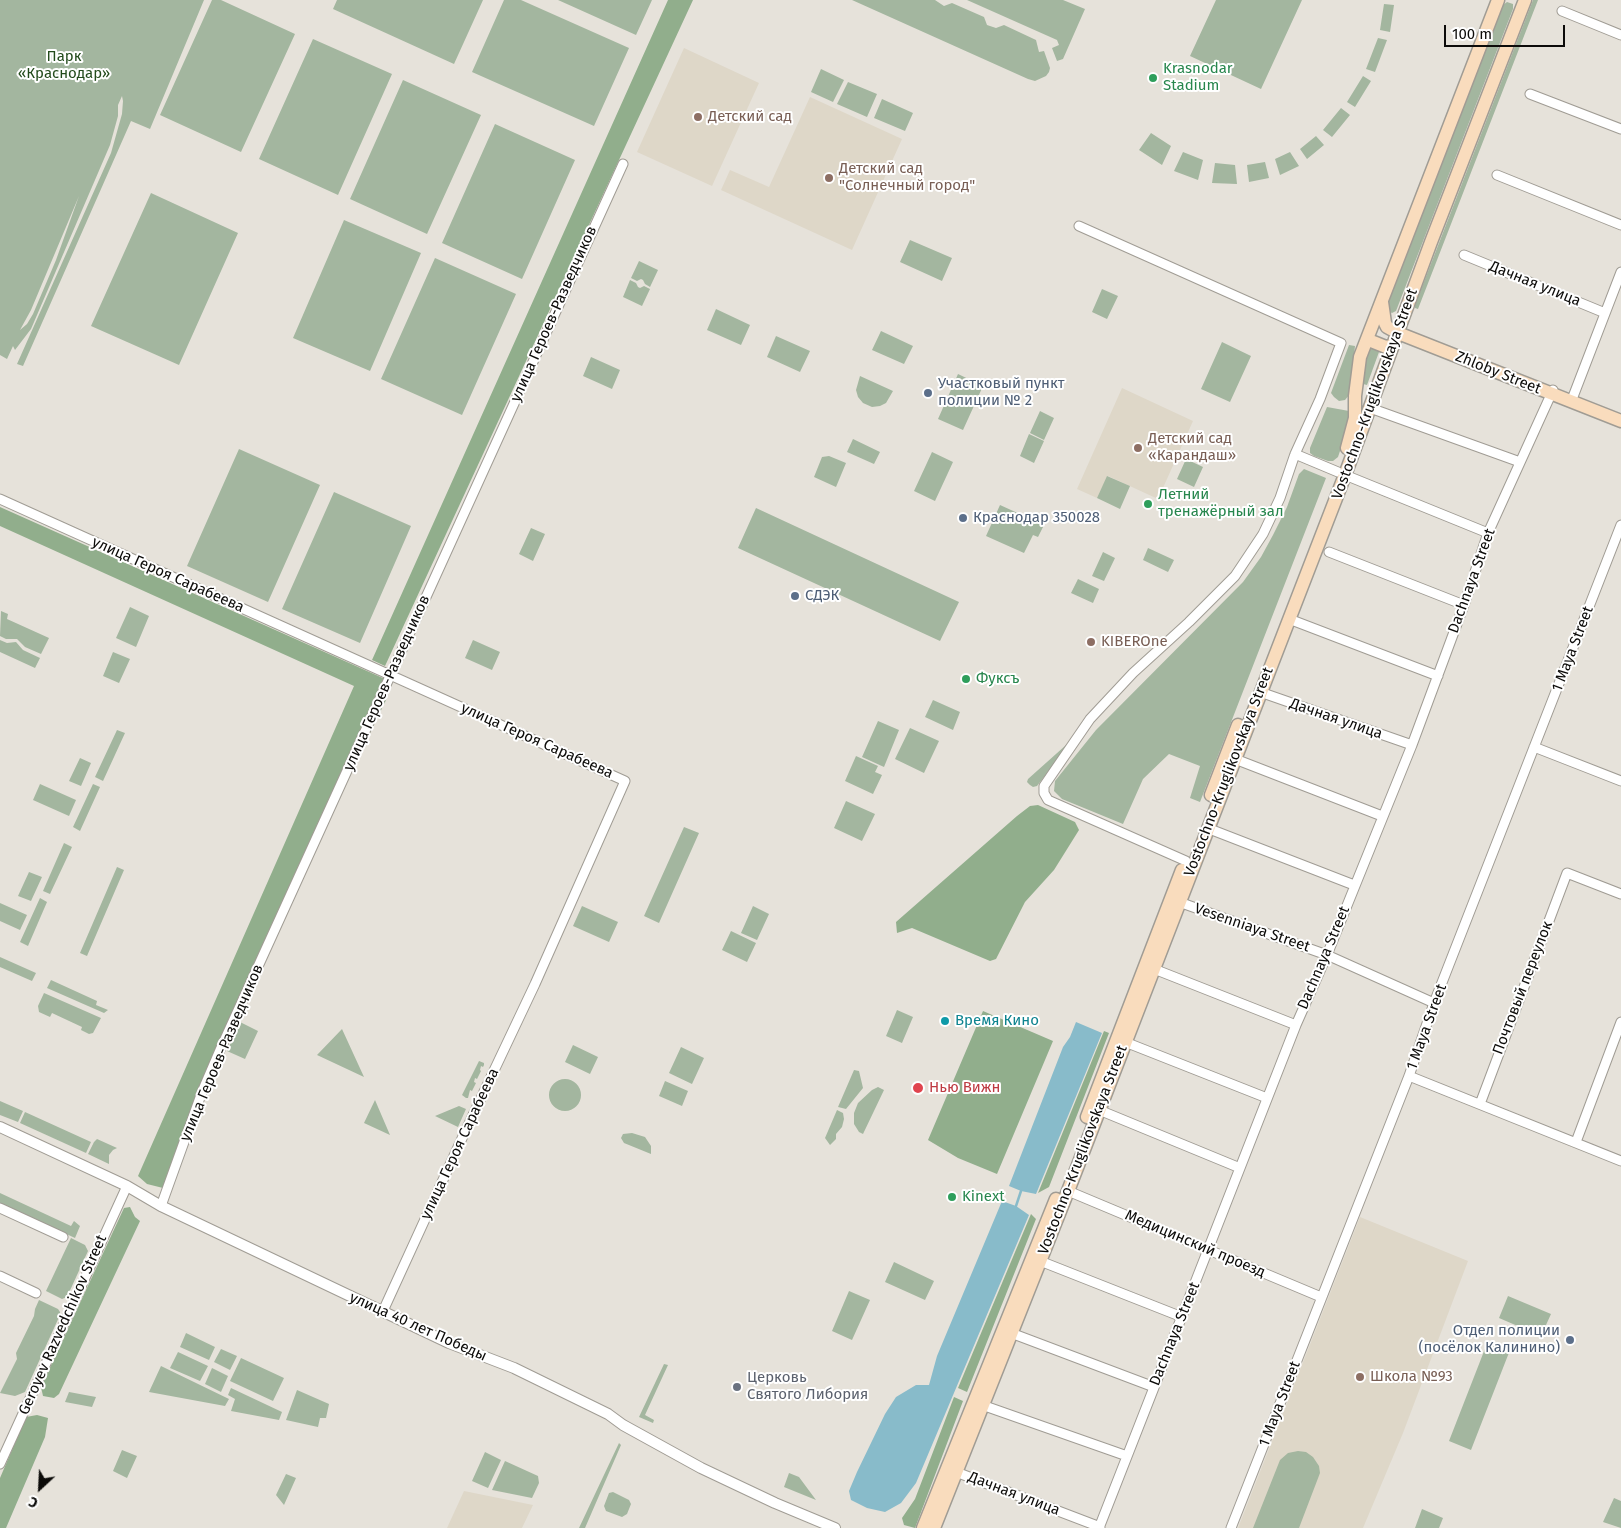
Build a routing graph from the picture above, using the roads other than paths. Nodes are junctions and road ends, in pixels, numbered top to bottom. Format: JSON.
{"nodes":[{"id":1,"x":1514,"y":0,"type":"edge"},
{"id":2,"x":1525,"y":0,"type":"edge"},
{"id":3,"x":1499,"y":2,"type":"edge"},
{"id":4,"x":1562,"y":11,"type":"dead end"},
{"id":5,"x":1520,"y":14,"type":"junction"},
{"id":6,"x":1621,"y":35,"type":"edge"},
{"id":7,"x":1530,"y":94,"type":"dead end"},
{"id":8,"x":1621,"y":129,"type":"edge"},
{"id":9,"x":623,"y":164,"type":"dead end"},
{"id":10,"x":1497,"y":175,"type":"dead end"},
{"id":11,"x":1621,"y":225,"type":"edge"},
{"id":12,"x":1079,"y":226,"type":"dead end"},
{"id":13,"x":1464,"y":255,"type":"dead end"},
{"id":14,"x":1621,"y":272,"type":"edge"},
{"id":15,"x":1382,"y":299,"type":"junction"},
{"id":16,"x":1605,"y":313,"type":"junction"},
{"id":17,"x":1405,"y":316,"type":"junction"},
{"id":18,"x":1368,"y":337,"type":"junction"},
{"id":19,"x":1396,"y":339,"type":"junction"},
{"id":20,"x":1552,"y":392,"type":"junction"},
{"id":21,"x":1572,"y":399,"type":"junction"},
{"id":22,"x":1370,"y":408,"type":"junction"},
{"id":23,"x":1621,"y":416,"type":"edge"},
{"id":24,"x":1621,"y":422,"type":"edge"},
{"id":25,"x":1295,"y":454,"type":"junction"},
{"id":26,"x":1520,"y":462,"type":"junction"},
{"id":27,"x":1340,"y":472,"type":"junction"},
{"id":28,"x":0,"y":499,"type":"edge"},
{"id":29,"x":1621,"y":525,"type":"edge"},
{"id":30,"x":1488,"y":533,"type":"junction"},
{"id":31,"x":1329,"y":552,"type":"dead end"},
{"id":32,"x":1464,"y":605,"type":"junction"},
{"id":33,"x":1289,"y":619,"type":"junction"},
{"id":34,"x":390,"y":675,"type":"junction"},
{"id":35,"x":1438,"y":676,"type":"junction"},
{"id":36,"x":1260,"y":692,"type":"junction"},
{"id":37,"x":1412,"y":745,"type":"junction"},
{"id":38,"x":1534,"y":748,"type":"junction"},
{"id":39,"x":1235,"y":759,"type":"junction"},
{"id":40,"x":1621,"y":781,"type":"edge"},
{"id":41,"x":1382,"y":816,"type":"junction"},
{"id":42,"x":1208,"y":828,"type":"junction"},
{"id":43,"x":1186,"y":861,"type":"junction"},
{"id":44,"x":1354,"y":885,"type":"junction"},
{"id":45,"x":1621,"y":894,"type":"edge"},
{"id":46,"x":1179,"y":902,"type":"junction"},
{"id":47,"x":1327,"y":954,"type":"junction"},
{"id":48,"x":1154,"y":969,"type":"junction"},
{"id":49,"x":1434,"y":1003,"type":"junction"},
{"id":50,"x":1621,"y":1022,"type":"edge"},
{"id":51,"x":1296,"y":1025,"type":"junction"},
{"id":52,"x":1125,"y":1042,"type":"junction"},
{"id":53,"x":1409,"y":1076,"type":"junction"},
{"id":54,"x":1267,"y":1098,"type":"junction"},
{"id":55,"x":1480,"y":1104,"type":"junction"},
{"id":56,"x":1099,"y":1110,"type":"junction"},
{"id":57,"x":0,"y":1127,"type":"edge"},
{"id":58,"x":1576,"y":1142,"type":"junction"},
{"id":59,"x":1621,"y":1161,"type":"edge"},
{"id":60,"x":1240,"y":1168,"type":"junction"},
{"id":61,"x":127,"y":1186,"type":"junction"},
{"id":62,"x":1068,"y":1191,"type":"junction"},
{"id":63,"x":161,"y":1206,"type":"junction"},
{"id":64,"x":0,"y":1208,"type":"edge"},
{"id":65,"x":63,"y":1237,"type":"dead end"},
{"id":66,"x":1208,"y":1249,"type":"junction"},
{"id":67,"x":1040,"y":1261,"type":"junction"},
{"id":68,"x":0,"y":1276,"type":"edge"},
{"id":69,"x":36,"y":1293,"type":"dead end"},
{"id":70,"x":1321,"y":1297,"type":"junction"},
{"id":71,"x":383,"y":1312,"type":"junction"},
{"id":72,"x":1182,"y":1316,"type":"junction"},
{"id":73,"x":1011,"y":1333,"type":"junction"},
{"id":74,"x":1154,"y":1386,"type":"junction"},
{"id":75,"x":982,"y":1405,"type":"junction"},
{"id":76,"x":1127,"y":1456,"type":"junction"},
{"id":77,"x":0,"y":1464,"type":"edge"},
{"id":78,"x":956,"y":1472,"type":"junction"},
{"id":79,"x":835,"y":1528,"type":"edge"},
{"id":80,"x":923,"y":1528,"type":"edge"},
{"id":81,"x":934,"y":1528,"type":"edge"},
{"id":82,"x":1099,"y":1528,"type":"edge"},
{"id":83,"x":1232,"y":1528,"type":"edge"}],
"edges":[{"from":1,"to":5,"type":"main road"},
{"from":2,"to":5,"type":"main road","name":"Vostochno-Kruglikovskaya Street"},
{"from":3,"to":15,"type":"main road","name":"Vostochno-Kruglikovskaya Street"},
{"from":4,"to":6,"type":"street"},
{"from":5,"to":17,"type":"main road","name":"Vostochno-Kruglikovskaya Street"},
{"from":7,"to":8,"type":"street"},
{"from":9,"to":34,"type":"street","name":"улица Героев-Разведчиков"},
{"from":10,"to":11,"type":"street"},
{"from":12,"to":25,"type":"street"},
{"from":13,"to":16,"type":"street","name":"Дачная улица"},
{"from":14,"to":16,"type":"street"},
{"from":15,"to":18,"type":"main road","name":"Vostochno-Kruglikovskaya Street"},
{"from":15,"to":19,"type":"main road"},
{"from":16,"to":21,"type":"street"},
{"from":17,"to":19,"type":"main road","name":"Vostochno-Kruglikovskaya Street"},
{"from":17,"to":20,"type":"main road","name":"Zhloby Street"},
{"from":18,"to":19,"type":"main road","name":"Zhloby Street"},
{"from":18,"to":27,"type":"main road","name":"Vostochno-Kruglikovskaya Street"},
{"from":19,"to":20,"type":"main road","name":"Zhloby Street"},
{"from":19,"to":22,"type":"main road","name":"Vostochno-Kruglikovskaya Street"},
{"from":20,"to":21,"type":"main road","name":"Zhloby Street"},
{"from":20,"to":26,"type":"street","name":"Dachnaya Street"},
{"from":21,"to":23,"type":"main road","name":"Zhloby Street"},
{"from":21,"to":24,"type":"main road","name":"Zhloby Street"},
{"from":22,"to":26,"type":"street"},
{"from":22,"to":27,"type":"main road","name":"Vostochno-Kruglikovskaya Street"},
{"from":25,"to":27,"type":"street"},
{"from":25,"to":43,"type":"street"},
{"from":26,"to":30,"type":"street","name":"Dachnaya Street"},
{"from":27,"to":30,"type":"street"},
{"from":27,"to":33,"type":"main road","name":"Vostochno-Kruglikovskaya Street"},
{"from":27,"to":43,"type":"main road","name":"Vostochno-Kruglikovskaya Street"},
{"from":28,"to":34,"type":"street","name":"улица Героя Сарабеева"},
{"from":29,"to":38,"type":"street","name":"1 Maya Street"},
{"from":30,"to":32,"type":"street","name":"Dachnaya Street"},
{"from":31,"to":32,"type":"street"},
{"from":32,"to":35,"type":"street","name":"Dachnaya Street"},
{"from":33,"to":35,"type":"street"},
{"from":33,"to":36,"type":"main road","name":"Vostochno-Kruglikovskaya Street"},
{"from":34,"to":63,"type":"street","name":"улица Героев-Разведчиков"},
{"from":34,"to":71,"type":"street","name":"улица Героя Сарабеева"},
{"from":35,"to":37,"type":"street","name":"Dachnaya Street"},
{"from":36,"to":37,"type":"street","name":"Дачная улица"},
{"from":36,"to":39,"type":"main road","name":"Vostochno-Kruglikovskaya Street"},
{"from":37,"to":41,"type":"street","name":"Dachnaya Street"},
{"from":38,"to":40,"type":"street"},
{"from":38,"to":49,"type":"street","name":"1 Maya Street"},
{"from":39,"to":41,"type":"street"},
{"from":39,"to":42,"type":"main road","name":"Vostochno-Kruglikovskaya Street"},
{"from":41,"to":44,"type":"street","name":"Dachnaya Street"},
{"from":42,"to":44,"type":"street"},
{"from":42,"to":46,"type":"main road","name":"Vostochno-Kruglikovskaya Street"},
{"from":43,"to":80,"type":"main road","name":"Vostochno-Kruglikovskaya Street"},
{"from":44,"to":47,"type":"street","name":"Dachnaya Street"},
{"from":45,"to":55,"type":"street","name":"Почтовый переулок"},
{"from":46,"to":47,"type":"street","name":"Vesenniaya Street"},
{"from":46,"to":48,"type":"main road","name":"Vostochno-Kruglikovskaya Street"},
{"from":47,"to":49,"type":"street","name":"Vesenniaya Street"},
{"from":47,"to":51,"type":"street","name":"Dachnaya Street"},
{"from":48,"to":51,"type":"street"},
{"from":48,"to":52,"type":"main road","name":"Vostochno-Kruglikovskaya Street"},
{"from":49,"to":53,"type":"street","name":"1 Maya Street"},
{"from":50,"to":58,"type":"street"},
{"from":51,"to":54,"type":"street","name":"Dachnaya Street"},
{"from":52,"to":54,"type":"street"},
{"from":52,"to":56,"type":"main road","name":"Vostochno-Kruglikovskaya Street"},
{"from":53,"to":55,"type":"street"},
{"from":53,"to":70,"type":"street","name":"1 Maya Street"},
{"from":54,"to":60,"type":"street","name":"Dachnaya Street"},
{"from":55,"to":58,"type":"street"},
{"from":56,"to":60,"type":"street"},
{"from":56,"to":62,"type":"main road","name":"Vostochno-Kruglikovskaya Street"},
{"from":57,"to":61,"type":"street","name":"улица 40 лет Победы"},
{"from":58,"to":59,"type":"street"},
{"from":60,"to":66,"type":"street","name":"Dachnaya Street"},
{"from":61,"to":63,"type":"street","name":"улица 40 лет Победы"},
{"from":61,"to":77,"type":"street","name":"Geroyev Razvedchikov Street"},
{"from":62,"to":66,"type":"street","name":"Медицинский проезд"},
{"from":62,"to":67,"type":"main road","name":"Vostochno-Kruglikovskaya Street"},
{"from":63,"to":71,"type":"street","name":"улица 40 лет Победы"},
{"from":64,"to":65,"type":"street"},
{"from":66,"to":70,"type":"street","name":"Медицинский проезд"},
{"from":66,"to":72,"type":"street","name":"Dachnaya Street"},
{"from":67,"to":72,"type":"street"},
{"from":67,"to":73,"type":"main road","name":"Vostochno-Kruglikovskaya Street"},
{"from":68,"to":69,"type":"street"},
{"from":70,"to":83,"type":"street","name":"1 Maya Street"},
{"from":71,"to":79,"type":"street","name":"улица 40 лет Победы"},
{"from":72,"to":74,"type":"street","name":"Dachnaya Street"},
{"from":73,"to":74,"type":"street"},
{"from":73,"to":75,"type":"main road","name":"Vostochno-Kruglikovskaya Street"},
{"from":74,"to":76,"type":"street","name":"Dachnaya Street"},
{"from":75,"to":76,"type":"street"},
{"from":75,"to":78,"type":"main road","name":"Vostochno-Kruglikovskaya Street"},
{"from":76,"to":82,"type":"street","name":"Dachnaya Street"},
{"from":78,"to":81,"type":"main road","name":"Vostochno-Kruglikovskaya Street"},
{"from":78,"to":82,"type":"street","name":"Дачная улица"}]}
